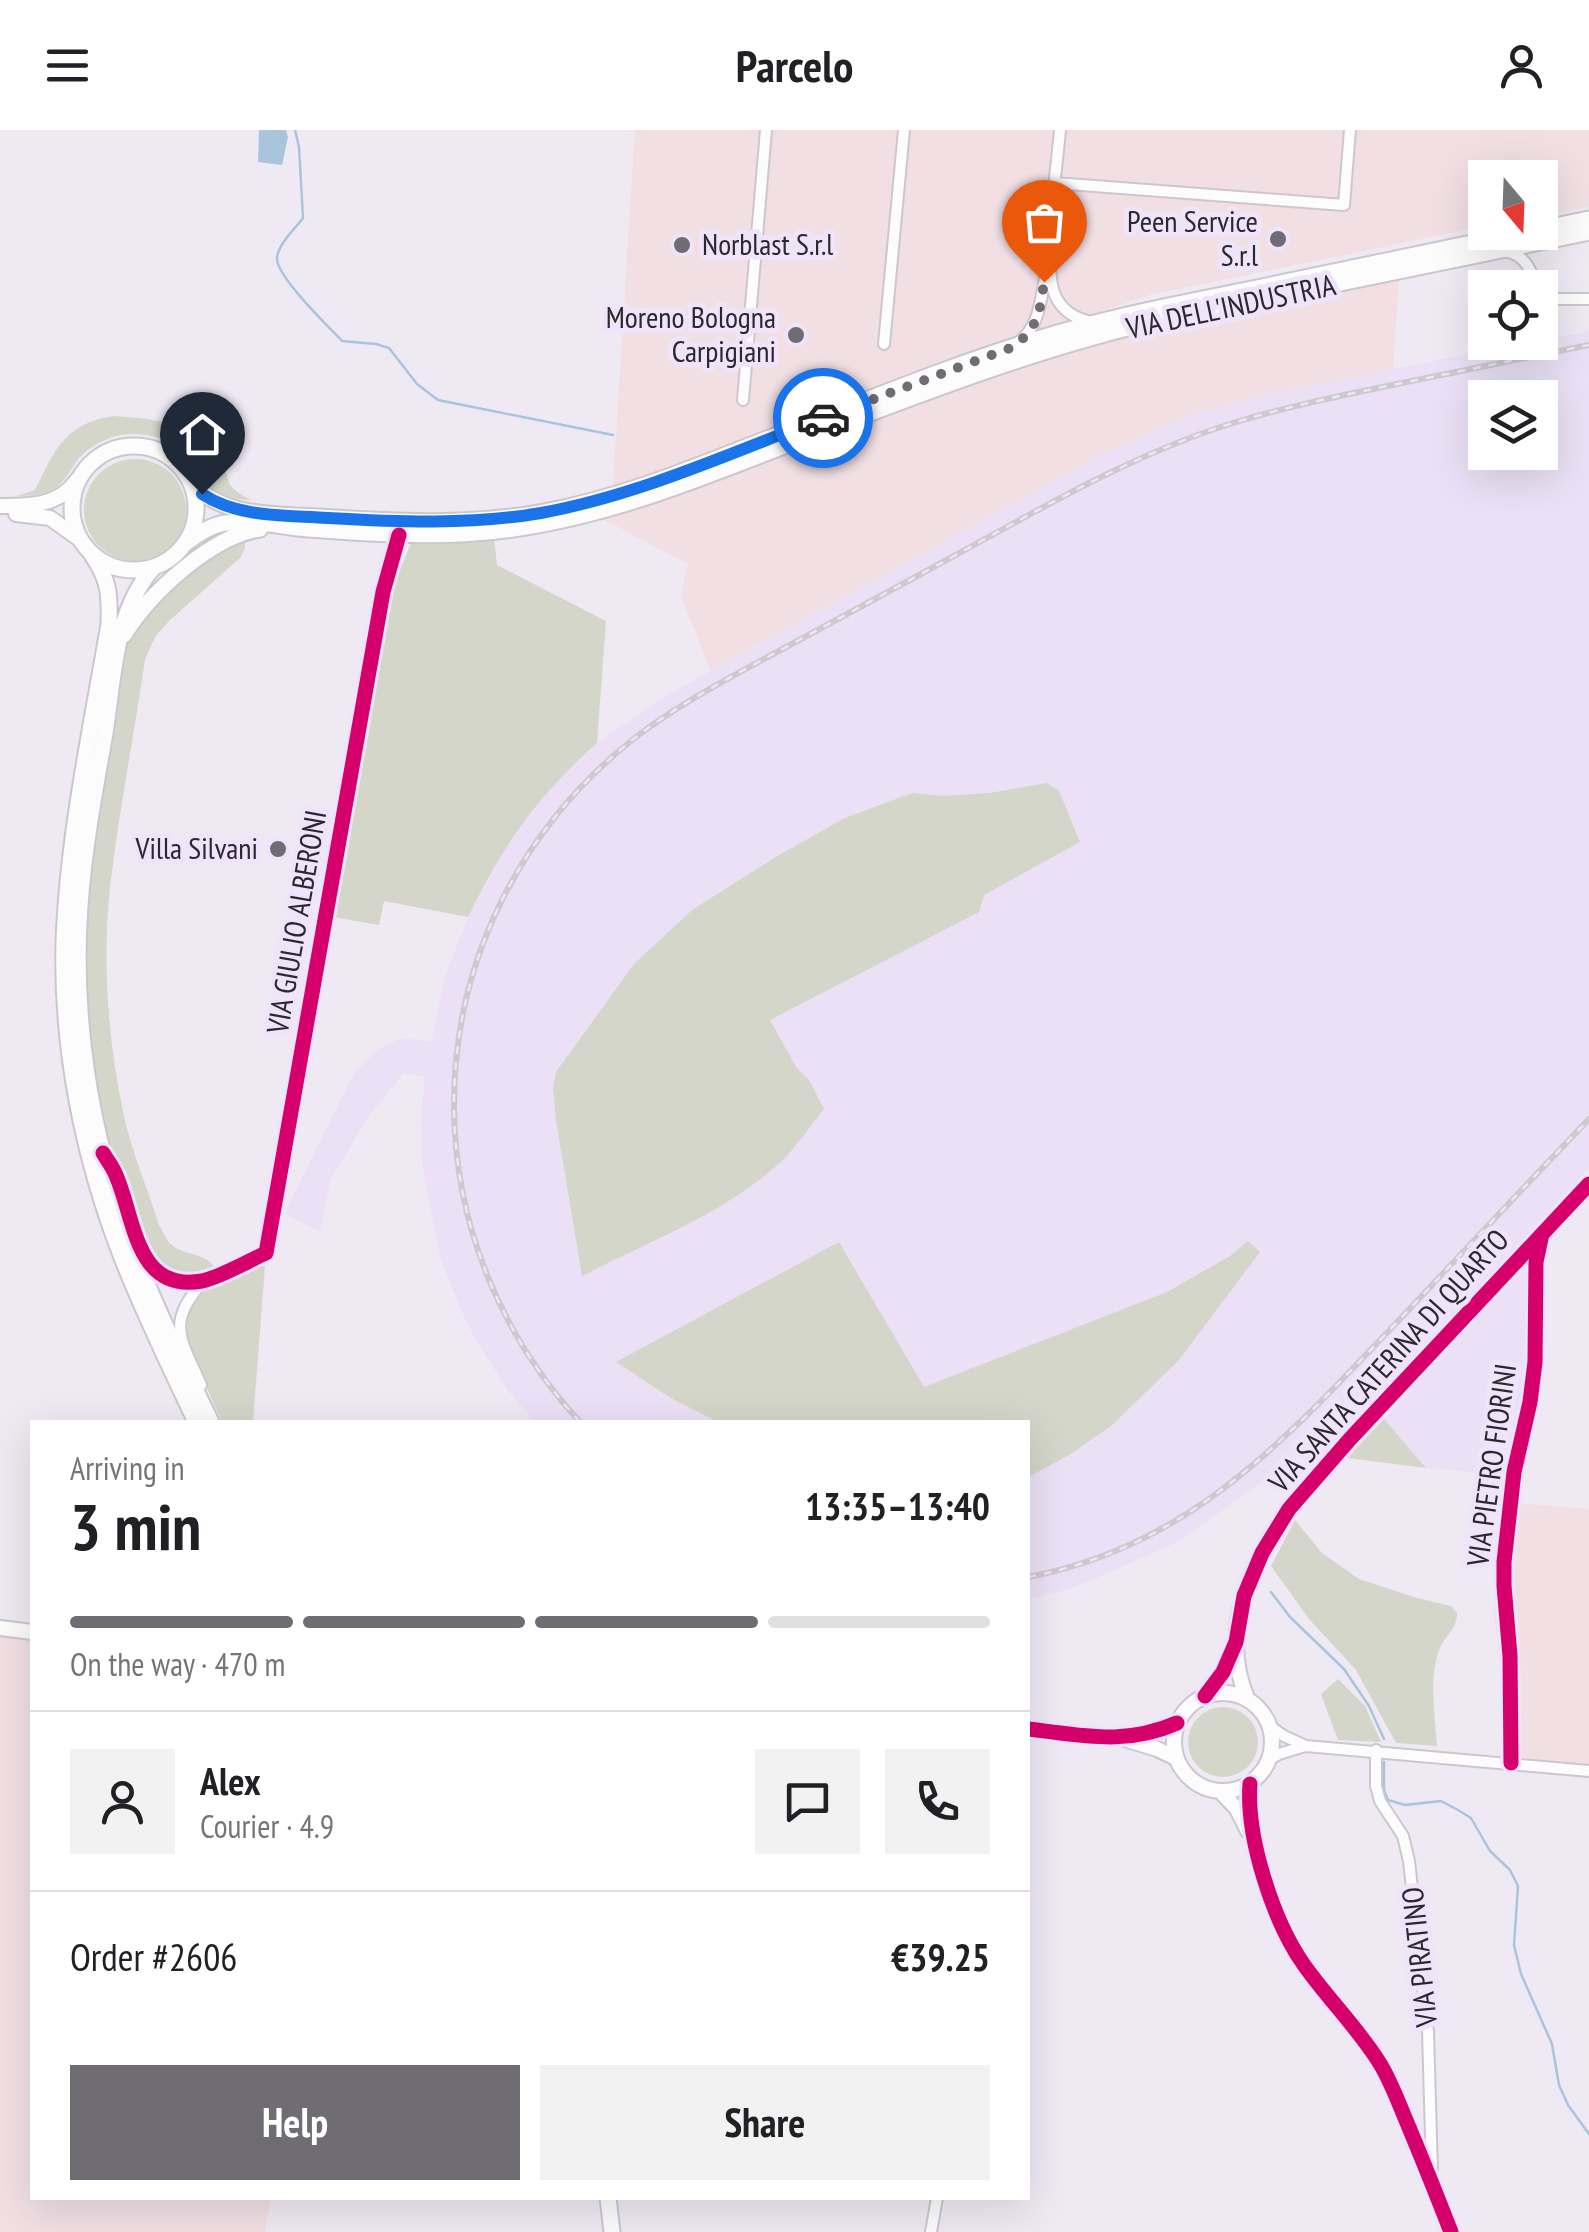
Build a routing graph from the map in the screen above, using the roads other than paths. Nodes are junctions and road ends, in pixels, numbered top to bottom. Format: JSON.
{"nodes":[{"id":1,"x":766,"y":130,"type":"edge"},
{"id":2,"x":904,"y":130,"type":"edge"},
{"id":3,"x":1060,"y":130,"type":"edge"},
{"id":4,"x":1350,"y":130,"type":"edge"},
{"id":5,"x":1055,"y":184,"type":"junction"},
{"id":6,"x":1589,"y":219,"type":"edge"},
{"id":7,"x":1558,"y":225,"type":"edge"},
{"id":8,"x":1589,"y":232,"type":"edge"},
{"id":9,"x":1468,"y":244,"type":"edge"},
{"id":10,"x":1497,"y":251,"type":"junction"},
{"id":11,"x":1050,"y":261,"type":"junction"},
{"id":12,"x":1529,"y":270,"type":"edge"},
{"id":13,"x":1053,"y":292,"type":"junction"},
{"id":14,"x":1558,"y":299,"type":"edge"},
{"id":15,"x":1589,"y":300,"type":"edge"},
{"id":16,"x":1041,"y":306,"type":"junction"},
{"id":17,"x":1096,"y":323,"type":"junction"},
{"id":18,"x":1058,"y":338,"type":"junction"},
{"id":19,"x":884,"y":344,"type":"dead end"},
{"id":20,"x":1013,"y":347,"type":"junction"},
{"id":21,"x":743,"y":400,"type":"dead end"},
{"id":22,"x":78,"y":480,"type":"junction"},
{"id":23,"x":191,"y":482,"type":"junction"},
{"id":24,"x":0,"y":506,"type":"edge"},
{"id":25,"x":0,"y":514,"type":"edge"},
{"id":26,"x":279,"y":527,"type":"junction"},
{"id":27,"x":399,"y":535,"type":"junction"},
{"id":28,"x":78,"y":538,"type":"junction"},
{"id":29,"x":186,"y":543,"type":"junction"},
{"id":30,"x":92,"y":555,"type":"junction"},
{"id":31,"x":153,"y":568,"type":"junction"},
{"id":32,"x":119,"y":645,"type":"junction"},
{"id":33,"x":103,"y":1153,"type":"junction"},
{"id":34,"x":1589,"y":1184,"type":"edge"},
{"id":35,"x":1542,"y":1234,"type":"junction"},
{"id":36,"x":204,"y":1281,"type":"junction"},
{"id":37,"x":195,"y":1420,"type":"edge"},
{"id":38,"x":213,"y":1420,"type":"edge"},
{"id":39,"x":213,"y":1420,"type":"edge"},
{"id":40,"x":0,"y":1628,"type":"edge"},
{"id":41,"x":30,"y":1632,"type":"edge"},
{"id":42,"x":1236,"y":1642,"type":"junction"},
{"id":43,"x":1205,"y":1696,"type":"junction"},
{"id":44,"x":1248,"y":1698,"type":"junction"},
{"id":45,"x":1178,"y":1723,"type":"junction"},
{"id":46,"x":1271,"y":1727,"type":"junction"},
{"id":47,"x":1030,"y":1730,"type":"edge"},
{"id":48,"x":1121,"y":1738,"type":"junction"},
{"id":49,"x":1306,"y":1746,"type":"junction"},
{"id":50,"x":1376,"y":1750,"type":"junction"},
{"id":51,"x":1176,"y":1758,"type":"junction"},
{"id":52,"x":1269,"y":1760,"type":"junction"},
{"id":53,"x":1511,"y":1764,"type":"junction"},
{"id":54,"x":1589,"y":1771,"type":"edge"},
{"id":55,"x":1250,"y":1784,"type":"junction"},
{"id":56,"x":1220,"y":1791,"type":"junction"},
{"id":57,"x":1255,"y":1845,"type":"junction"},
{"id":58,"x":1432,"y":2171,"type":"dead end"},
{"id":59,"x":608,"y":2200,"type":"edge"},
{"id":60,"x":937,"y":2200,"type":"edge"},
{"id":61,"x":612,"y":2232,"type":"edge"},
{"id":62,"x":930,"y":2232,"type":"edge"},
{"id":63,"x":1451,"y":2232,"type":"edge"}],
"edges":[{"from":1,"to":21,"type":"street"},
{"from":2,"to":19,"type":"street"},
{"from":3,"to":5,"type":"street"},
{"from":4,"to":5,"type":"street"},
{"from":5,"to":11,"type":"street"},
{"from":6,"to":7,"type":"main road"},
{"from":8,"to":10,"type":"main road","name":"VIA DELL'INDUSTRIA"},
{"from":9,"to":17,"type":"main road","name":"VIA DELL'INDUSTRIA"},
{"from":10,"to":12,"type":"street"},
{"from":10,"to":18,"type":"main road","name":"VIA DELL'INDUSTRIA"},
{"from":11,"to":13,"type":"street"},
{"from":11,"to":16,"type":"street"},
{"from":13,"to":17,"type":"street"},
{"from":13,"to":18,"type":"street"},
{"from":14,"to":15,"type":"street"},
{"from":16,"to":18,"type":"street"},
{"from":16,"to":20,"type":"street"},
{"from":17,"to":18,"type":"main road","name":"VIA DELL'INDUSTRIA"},
{"from":18,"to":20,"type":"main road","name":"VIA DELL'INDUSTRIA"},
{"from":18,"to":27,"type":"main road","name":"VIA DELL'INDUSTRIA"},
{"from":20,"to":23,"type":"main road","name":"VIA DELL'INDUSTRIA"},
{"from":22,"to":23,"type":"main road"},
{"from":22,"to":24,"type":"main road"},
{"from":22,"to":28,"type":"main road"},
{"from":23,"to":29,"type":"main road"},
{"from":25,"to":28,"type":"main road"},
{"from":26,"to":27,"type":"main road","name":"VIA DELL'INDUSTRIA"},
{"from":26,"to":29,"type":"main road","name":"VIA DELL'INDUSTRIA"},
{"from":26,"to":32,"type":"main road"},
{"from":27,"to":36,"type":"street","name":"VIA GIULIO ALBERONI"},
{"from":28,"to":30,"type":"main road"},
{"from":29,"to":31,"type":"main road"},
{"from":30,"to":31,"type":"main road"},
{"from":30,"to":37,"type":"main road"},
{"from":31,"to":32,"type":"main road"},
{"from":32,"to":33,"type":"main road"},
{"from":33,"to":36,"type":"street"},
{"from":33,"to":38,"type":"main road"},
{"from":34,"to":35,"type":"main road","name":"VIA SANTA CATERINA DI QUARTO"},
{"from":35,"to":42,"type":"main road","name":"VIA SANTA CATERINA DI QUARTO"},
{"from":35,"to":53,"type":"street","name":"VIA PIETRO FIORINI"},
{"from":36,"to":39,"type":"street"},
{"from":40,"to":41,"type":"main road"},
{"from":42,"to":43,"type":"main road","name":"VIA SANTA CATERINA DI QUARTO"},
{"from":42,"to":44,"type":"main road","name":"VIA SANTA CATERINA DI QUARTO"},
{"from":43,"to":44,"type":"main road"},
{"from":43,"to":45,"type":"main road"},
{"from":44,"to":46,"type":"main road"},
{"from":45,"to":48,"type":"main road"},
{"from":45,"to":51,"type":"main road"},
{"from":46,"to":49,"type":"street"},
{"from":46,"to":52,"type":"main road"},
{"from":47,"to":48,"type":"main road"},
{"from":48,"to":51,"type":"main road"},
{"from":49,"to":50,"type":"street"},
{"from":49,"to":52,"type":"street"},
{"from":50,"to":53,"type":"street"},
{"from":50,"to":58,"type":"street","name":"VIA PIRATINO"},
{"from":51,"to":56,"type":"main road"},
{"from":52,"to":55,"type":"main road"},
{"from":53,"to":54,"type":"street"},
{"from":55,"to":56,"type":"main road"},
{"from":55,"to":57,"type":"main road"},
{"from":56,"to":57,"type":"main road"},
{"from":57,"to":63,"type":"main road"},
{"from":59,"to":61,"type":"main road"},
{"from":60,"to":62,"type":"street"}]}
